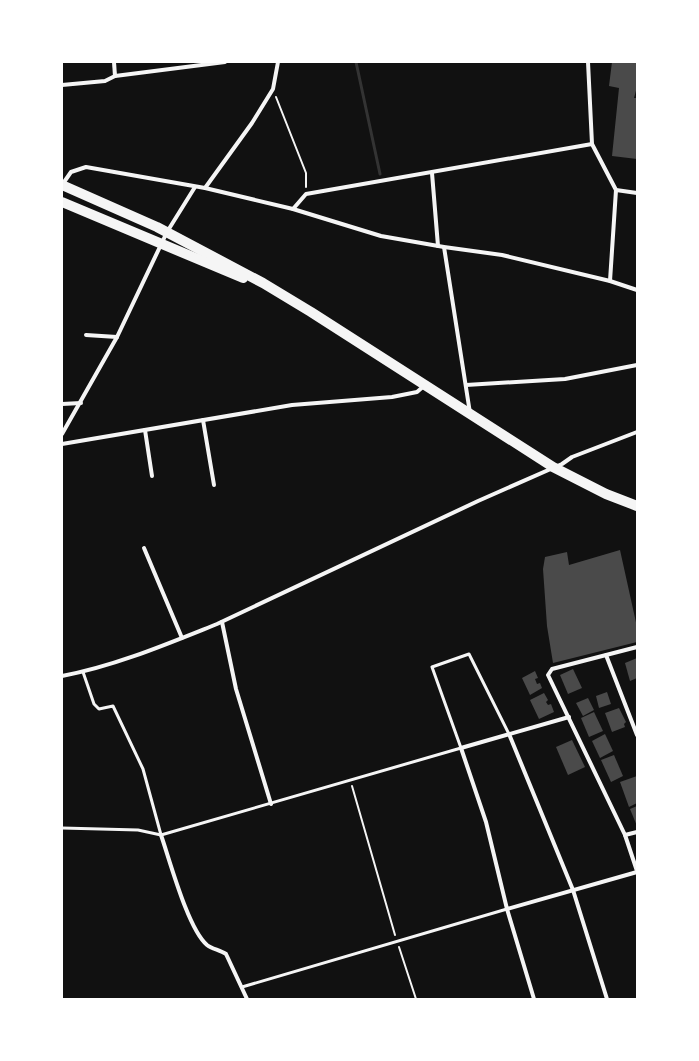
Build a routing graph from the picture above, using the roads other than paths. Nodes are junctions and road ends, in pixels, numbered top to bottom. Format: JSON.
{"nodes":[{"id":1,"x":114,"y":62,"type":"edge"},
{"id":2,"x":225,"y":62,"type":"edge"},
{"id":3,"x":278,"y":62,"type":"edge"},
{"id":4,"x":588,"y":62,"type":"edge"},
{"id":5,"x":202,"y":63,"type":"edge"},
{"id":6,"x":115,"y":76,"type":"junction"},
{"id":7,"x":62,"y":85,"type":"edge"},
{"id":8,"x":592,"y":144,"type":"junction"},
{"id":9,"x":432,"y":174,"type":"junction"},
{"id":10,"x":62,"y":185,"type":"edge"},
{"id":11,"x":195,"y":187,"type":"junction"},
{"id":12,"x":204,"y":188,"type":"junction"},
{"id":13,"x":616,"y":190,"type":"junction"},
{"id":14,"x":637,"y":194,"type":"edge"},
{"id":15,"x":62,"y":202,"type":"edge"},
{"id":16,"x":293,"y":209,"type":"junction"},
{"id":17,"x":167,"y":232,"type":"junction"},
{"id":18,"x":161,"y":245,"type":"junction"},
{"id":19,"x":438,"y":246,"type":"junction"},
{"id":20,"x":444,"y":247,"type":"junction"},
{"id":21,"x":610,"y":281,"type":"junction"},
{"id":22,"x":263,"y":283,"type":"junction"},
{"id":23,"x":637,"y":290,"type":"edge"},
{"id":24,"x":86,"y":335,"type":"dead end"},
{"id":25,"x":117,"y":337,"type":"junction"},
{"id":26,"x":637,"y":365,"type":"edge"},
{"id":27,"x":425,"y":385,"type":"junction"},
{"id":28,"x":466,"y":385,"type":"junction"},
{"id":29,"x":81,"y":403,"type":"junction"},
{"id":30,"x":62,"y":404,"type":"edge"},
{"id":31,"x":470,"y":413,"type":"junction"},
{"id":32,"x":203,"y":420,"type":"junction"},
{"id":33,"x":145,"y":430,"type":"junction"},
{"id":34,"x":637,"y":432,"type":"edge"},
{"id":35,"x":62,"y":434,"type":"edge"},
{"id":36,"x":62,"y":444,"type":"edge"},
{"id":37,"x":553,"y":467,"type":"junction"},
{"id":38,"x":152,"y":476,"type":"dead end"},
{"id":39,"x":214,"y":485,"type":"dead end"},
{"id":40,"x":637,"y":506,"type":"edge"},
{"id":41,"x":144,"y":548,"type":"dead end"},
{"id":42,"x":222,"y":622,"type":"junction"},
{"id":43,"x":182,"y":638,"type":"junction"},
{"id":44,"x":637,"y":647,"type":"edge"},
{"id":45,"x":606,"y":655,"type":"junction"},
{"id":46,"x":83,"y":672,"type":"junction"},
{"id":47,"x":62,"y":676,"type":"edge"},
{"id":48,"x":569,"y":717,"type":"junction"},
{"id":49,"x":509,"y":734,"type":"junction"},
{"id":50,"x":637,"y":735,"type":"edge"},
{"id":51,"x":461,"y":748,"type":"junction"},
{"id":52,"x":271,"y":804,"type":"junction"},
{"id":53,"x":62,"y":828,"type":"edge"},
{"id":54,"x":637,"y":832,"type":"edge"},
{"id":55,"x":161,"y":835,"type":"junction"},
{"id":56,"x":625,"y":835,"type":"junction"},
{"id":57,"x":637,"y":872,"type":"edge"},
{"id":58,"x":573,"y":890,"type":"junction"},
{"id":59,"x":507,"y":909,"type":"junction"},
{"id":60,"x":242,"y":987,"type":"junction"},
{"id":61,"x":247,"y":999,"type":"edge"},
{"id":62,"x":534,"y":999,"type":"edge"},
{"id":63,"x":607,"y":999,"type":"edge"}],
"edges":[{"from":1,"to":6,"type":"street"},
{"from":2,"to":5,"type":"street"},
{"from":3,"to":12,"type":"street"},
{"from":4,"to":8,"type":"street"},
{"from":5,"to":6,"type":"street"},
{"from":6,"to":7,"type":"street"},
{"from":8,"to":9,"type":"street"},
{"from":8,"to":13,"type":"street"},
{"from":9,"to":16,"type":"street"},
{"from":9,"to":19,"type":"street"},
{"from":10,"to":11,"type":"street"},
{"from":10,"to":17,"type":"highway"},
{"from":11,"to":12,"type":"street"},
{"from":11,"to":17,"type":"street"},
{"from":12,"to":16,"type":"street"},
{"from":13,"to":14,"type":"street"},
{"from":13,"to":21,"type":"street"},
{"from":15,"to":18,"type":"highway"},
{"from":16,"to":19,"type":"street"},
{"from":17,"to":18,"type":"street"},
{"from":17,"to":22,"type":"highway"},
{"from":18,"to":22,"type":"highway"},
{"from":18,"to":25,"type":"street"},
{"from":19,"to":20,"type":"street"},
{"from":20,"to":21,"type":"street"},
{"from":20,"to":28,"type":"street"},
{"from":21,"to":23,"type":"street"},
{"from":22,"to":27,"type":"highway"},
{"from":24,"to":25,"type":"street"},
{"from":25,"to":29,"type":"street"},
{"from":26,"to":28,"type":"street"},
{"from":27,"to":31,"type":"highway"},
{"from":27,"to":32,"type":"street"},
{"from":28,"to":31,"type":"street"},
{"from":29,"to":30,"type":"street"},
{"from":29,"to":35,"type":"street"},
{"from":31,"to":37,"type":"highway"},
{"from":32,"to":33,"type":"street"},
{"from":32,"to":39,"type":"street"},
{"from":33,"to":36,"type":"street"},
{"from":33,"to":38,"type":"street"},
{"from":34,"to":37,"type":"street"},
{"from":37,"to":40,"type":"highway"},
{"from":37,"to":42,"type":"street"},
{"from":41,"to":43,"type":"street"},
{"from":42,"to":43,"type":"street"},
{"from":42,"to":52,"type":"street"},
{"from":43,"to":46,"type":"street"},
{"from":44,"to":45,"type":"street"},
{"from":45,"to":48,"type":"street"},
{"from":45,"to":50,"type":"street"},
{"from":46,"to":47,"type":"street"},
{"from":46,"to":55,"type":"lane"},
{"from":48,"to":49,"type":"street"},
{"from":48,"to":56,"type":"street"},
{"from":49,"to":51,"type":"street"},
{"from":49,"to":51,"type":"lane"},
{"from":49,"to":58,"type":"street"},
{"from":51,"to":52,"type":"lane"},
{"from":51,"to":59,"type":"street"},
{"from":52,"to":55,"type":"lane"},
{"from":53,"to":55,"type":"lane"},
{"from":54,"to":56,"type":"street"},
{"from":55,"to":60,"type":"street"},
{"from":56,"to":57,"type":"street"},
{"from":57,"to":58,"type":"street"},
{"from":58,"to":59,"type":"street"},
{"from":58,"to":63,"type":"street"},
{"from":59,"to":60,"type":"lane"},
{"from":59,"to":62,"type":"street"},
{"from":60,"to":61,"type":"street"}]}
